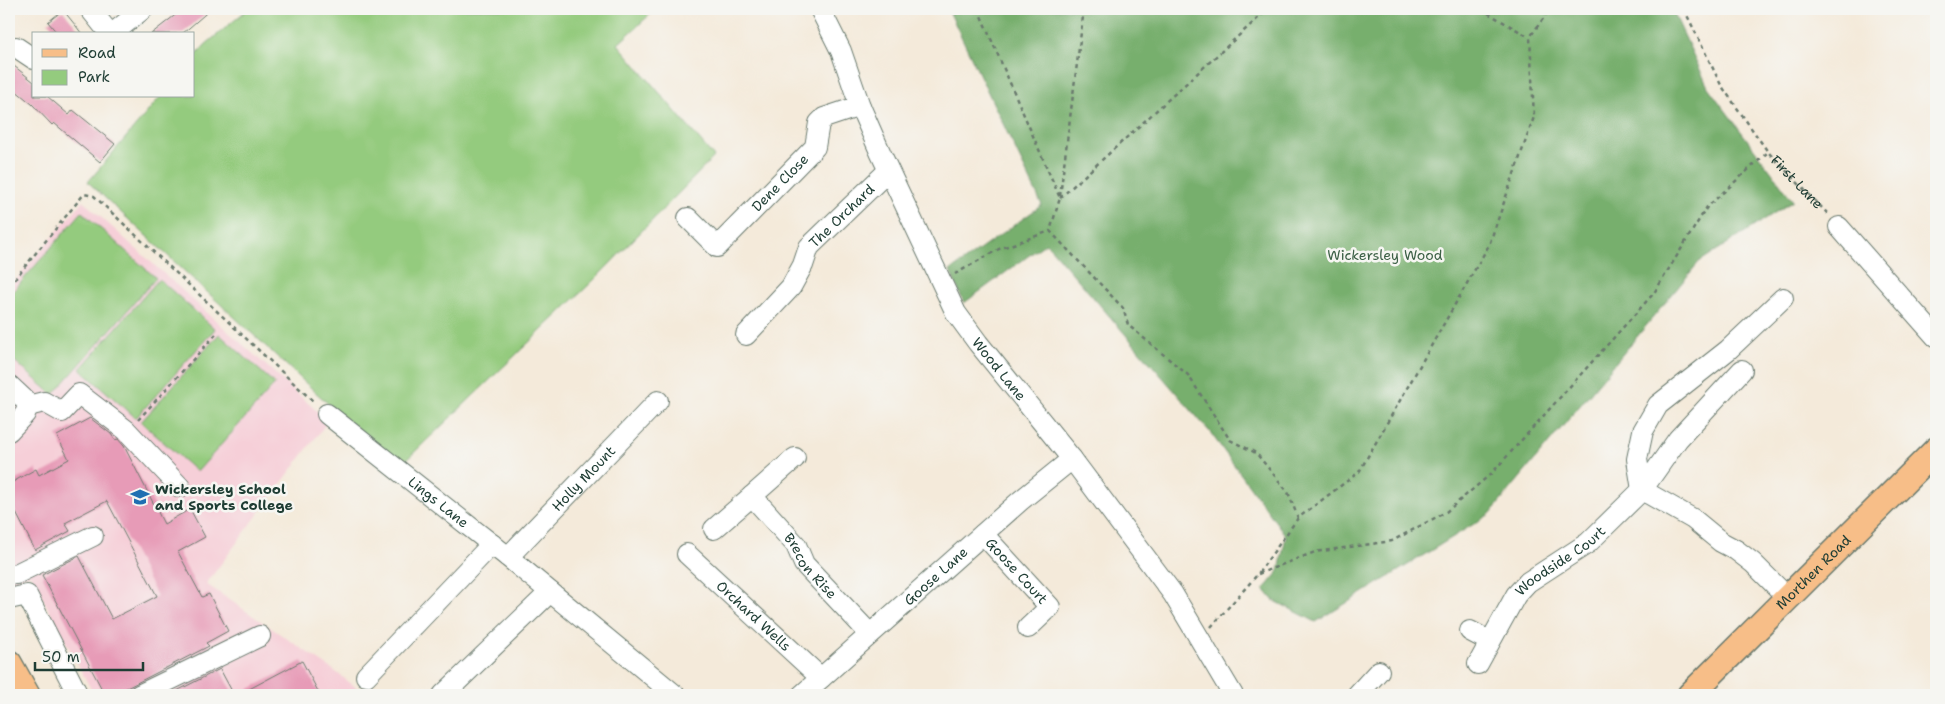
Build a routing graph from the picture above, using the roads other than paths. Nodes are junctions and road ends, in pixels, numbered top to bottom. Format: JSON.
{"nodes":[{"id":1,"x":90,"y":9,"type":"edge"},
{"id":2,"x":144,"y":9,"type":"edge"},
{"id":3,"x":820,"y":9,"type":"edge"},
{"id":4,"x":109,"y":32,"type":"edge"},
{"id":5,"x":114,"y":32,"type":"edge"},
{"id":6,"x":16,"y":47,"type":"dead end"},
{"id":7,"x":32,"y":58,"type":"edge"},
{"id":8,"x":860,"y":106,"type":"junction"},
{"id":9,"x":888,"y":171,"type":"junction"},
{"id":10,"x":688,"y":218,"type":"dead end"},
{"id":11,"x":1839,"y":227,"type":"road end"},
{"id":12,"x":1783,"y":298,"type":"dead end"},
{"id":13,"x":746,"y":335,"type":"dead end"},
{"id":14,"x":1936,"y":336,"type":"edge"},
{"id":15,"x":1742,"y":370,"type":"dead end"},
{"id":16,"x":9,"y":385,"type":"edge"},
{"id":17,"x":658,"y":401,"type":"dead end"},
{"id":18,"x":28,"y":406,"type":"junction"},
{"id":19,"x":327,"y":414,"type":"road end"},
{"id":20,"x":9,"y":431,"type":"edge"},
{"id":21,"x":1936,"y":450,"type":"edge"},
{"id":22,"x":795,"y":458,"type":"dead end"},
{"id":23,"x":1072,"y":458,"type":"junction"},
{"id":24,"x":180,"y":487,"type":"dead end"},
{"id":25,"x":1642,"y":490,"type":"junction"},
{"id":26,"x":752,"y":496,"type":"junction"},
{"id":27,"x":714,"y":529,"type":"dead end"},
{"id":28,"x":983,"y":534,"type":"junction"},
{"id":29,"x":93,"y":536,"type":"dead end"},
{"id":30,"x":492,"y":544,"type":"junction"},
{"id":31,"x":687,"y":554,"type":"dead end"},
{"id":32,"x":508,"y":557,"type":"junction"},
{"id":33,"x":12,"y":567,"type":"edge"},
{"id":34,"x":550,"y":592,"type":"junction"},
{"id":35,"x":18,"y":597,"type":"edge"},
{"id":36,"x":1788,"y":598,"type":"junction"},
{"id":37,"x":1028,"y":628,"type":"dead end"},
{"id":38,"x":1470,"y":631,"type":"dead end"},
{"id":39,"x":870,"y":634,"type":"junction"},
{"id":40,"x":260,"y":636,"type":"dead end"},
{"id":41,"x":1489,"y":641,"type":"junction"},
{"id":42,"x":9,"y":663,"type":"edge"},
{"id":43,"x":1478,"y":664,"type":"dead end"},
{"id":44,"x":1379,"y":671,"type":"dead end"},
{"id":45,"x":366,"y":676,"type":"dead end"},
{"id":46,"x":821,"y":678,"type":"junction"},
{"id":47,"x":27,"y":695,"type":"edge"},
{"id":48,"x":78,"y":695,"type":"edge"},
{"id":49,"x":139,"y":695,"type":"edge"},
{"id":50,"x":443,"y":695,"type":"edge"},
{"id":51,"x":675,"y":695,"type":"edge"},
{"id":52,"x":802,"y":695,"type":"edge"},
{"id":53,"x":1234,"y":695,"type":"edge"},
{"id":54,"x":1357,"y":695,"type":"edge"},
{"id":55,"x":1690,"y":695,"type":"edge"}],
"edges":[{"from":1,"to":4,"type":"street"},
{"from":2,"to":5,"type":"street"},
{"from":3,"to":8,"type":"street","name":"Wood Lane"},
{"from":6,"to":7,"type":"street"},
{"from":8,"to":9,"type":"street","name":"Wood Lane"},
{"from":8,"to":10,"type":"street","name":"Dene Close"},
{"from":9,"to":13,"type":"street","name":"The Orchard"},
{"from":9,"to":23,"type":"street","name":"Wood Lane"},
{"from":11,"to":14,"type":"street"},
{"from":12,"to":25,"type":"street"},
{"from":15,"to":25,"type":"street","name":"Woodside Court"},
{"from":16,"to":18,"type":"street"},
{"from":17,"to":32,"type":"street","name":"Holly Mount"},
{"from":18,"to":20,"type":"street"},
{"from":18,"to":24,"type":"street"},
{"from":19,"to":30,"type":"street","name":"Lings Lane"},
{"from":21,"to":36,"type":"main road","name":"Morthen Road"},
{"from":22,"to":26,"type":"street"},
{"from":23,"to":28,"type":"street","name":"Goose Lane"},
{"from":23,"to":53,"type":"street","name":"Wood Lane"},
{"from":25,"to":36,"type":"street"},
{"from":25,"to":41,"type":"street","name":"Woodside Court"},
{"from":26,"to":27,"type":"street"},
{"from":26,"to":39,"type":"street","name":"Brecon Rise"},
{"from":28,"to":37,"type":"street","name":"Goose Court"},
{"from":28,"to":39,"type":"street","name":"Goose Lane"},
{"from":29,"to":33,"type":"street"},
{"from":30,"to":32,"type":"street","name":"Lings Lane"},
{"from":30,"to":45,"type":"street"},
{"from":31,"to":46,"type":"street","name":"Orchard Wells"},
{"from":32,"to":34,"type":"street","name":"Lings Lane"},
{"from":33,"to":35,"type":"street"},
{"from":34,"to":50,"type":"street"},
{"from":34,"to":51,"type":"street","name":"Lings Lane"},
{"from":35,"to":48,"type":"street"},
{"from":36,"to":55,"type":"main road","name":"Morthen Road"},
{"from":38,"to":41,"type":"street"},
{"from":39,"to":46,"type":"street","name":"Goose Lane"},
{"from":40,"to":49,"type":"street"},
{"from":41,"to":43,"type":"street","name":"Woodside Court"},
{"from":42,"to":47,"type":"main road"},
{"from":44,"to":54,"type":"street"},
{"from":46,"to":52,"type":"street","name":"Goose Lane"}]}
